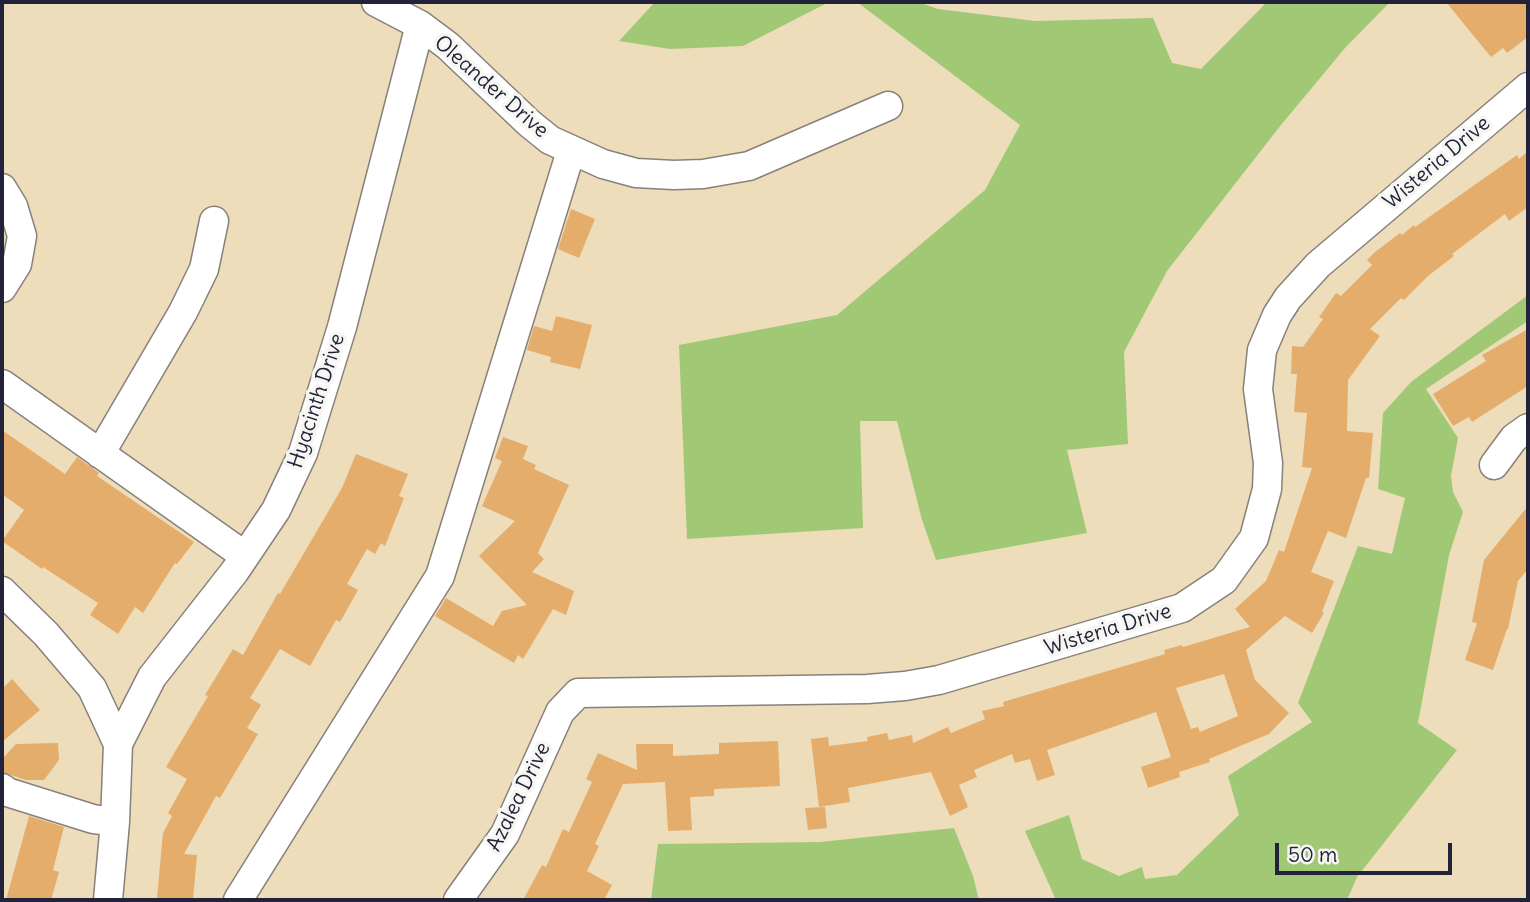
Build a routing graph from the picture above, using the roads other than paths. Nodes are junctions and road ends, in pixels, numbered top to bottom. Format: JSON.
{"nodes":[{"id":1,"x":376,"y":2,"type":"edge"},
{"id":2,"x":420,"y":25,"type":"junction"},
{"id":3,"x":1528,"y":87,"type":"edge"},
{"id":4,"x":888,"y":106,"type":"dead end"},
{"id":5,"x":571,"y":151,"type":"junction"},
{"id":6,"x":2,"y":188,"type":"edge"},
{"id":7,"x":214,"y":221,"type":"dead end"},
{"id":8,"x":2,"y":288,"type":"edge"},
{"id":9,"x":2,"y":384,"type":"edge"},
{"id":10,"x":1528,"y":428,"type":"edge"},
{"id":11,"x":100,"y":454,"type":"junction"},
{"id":12,"x":1494,"y":465,"type":"dead end"},
{"id":13,"x":245,"y":556,"type":"junction"},
{"id":14,"x":2,"y":591,"type":"edge"},
{"id":15,"x":578,"y":693,"type":"joint"},
{"id":16,"x":118,"y":744,"type":"junction"},
{"id":17,"x":2,"y":788,"type":"edge"},
{"id":18,"x":115,"y":822,"type":"junction"},
{"id":19,"x":108,"y":900,"type":"edge"},
{"id":20,"x":238,"y":900,"type":"edge"},
{"id":21,"x":458,"y":900,"type":"edge"}],
"edges":[{"from":1,"to":2,"type":"street","name":"Oleander Drive"},
{"from":2,"to":5,"type":"street","name":"Oleander Drive"},
{"from":2,"to":13,"type":"street","name":"Hyacinth Drive"},
{"from":3,"to":15,"type":"street","name":"Wisteria Drive"},
{"from":4,"to":5,"type":"street","name":"Oleander Drive"},
{"from":5,"to":20,"type":"street"},
{"from":6,"to":8,"type":"street"},
{"from":7,"to":11,"type":"street"},
{"from":9,"to":11,"type":"street"},
{"from":10,"to":12,"type":"street"},
{"from":11,"to":13,"type":"street"},
{"from":13,"to":16,"type":"street","name":"Hyacinth Drive"},
{"from":14,"to":16,"type":"street"},
{"from":15,"to":21,"type":"street","name":"Azalea Drive"},
{"from":16,"to":18,"type":"street","name":"Hyacinth Drive"},
{"from":17,"to":18,"type":"street"},
{"from":18,"to":19,"type":"street","name":"Hyacinth Drive"}]}
